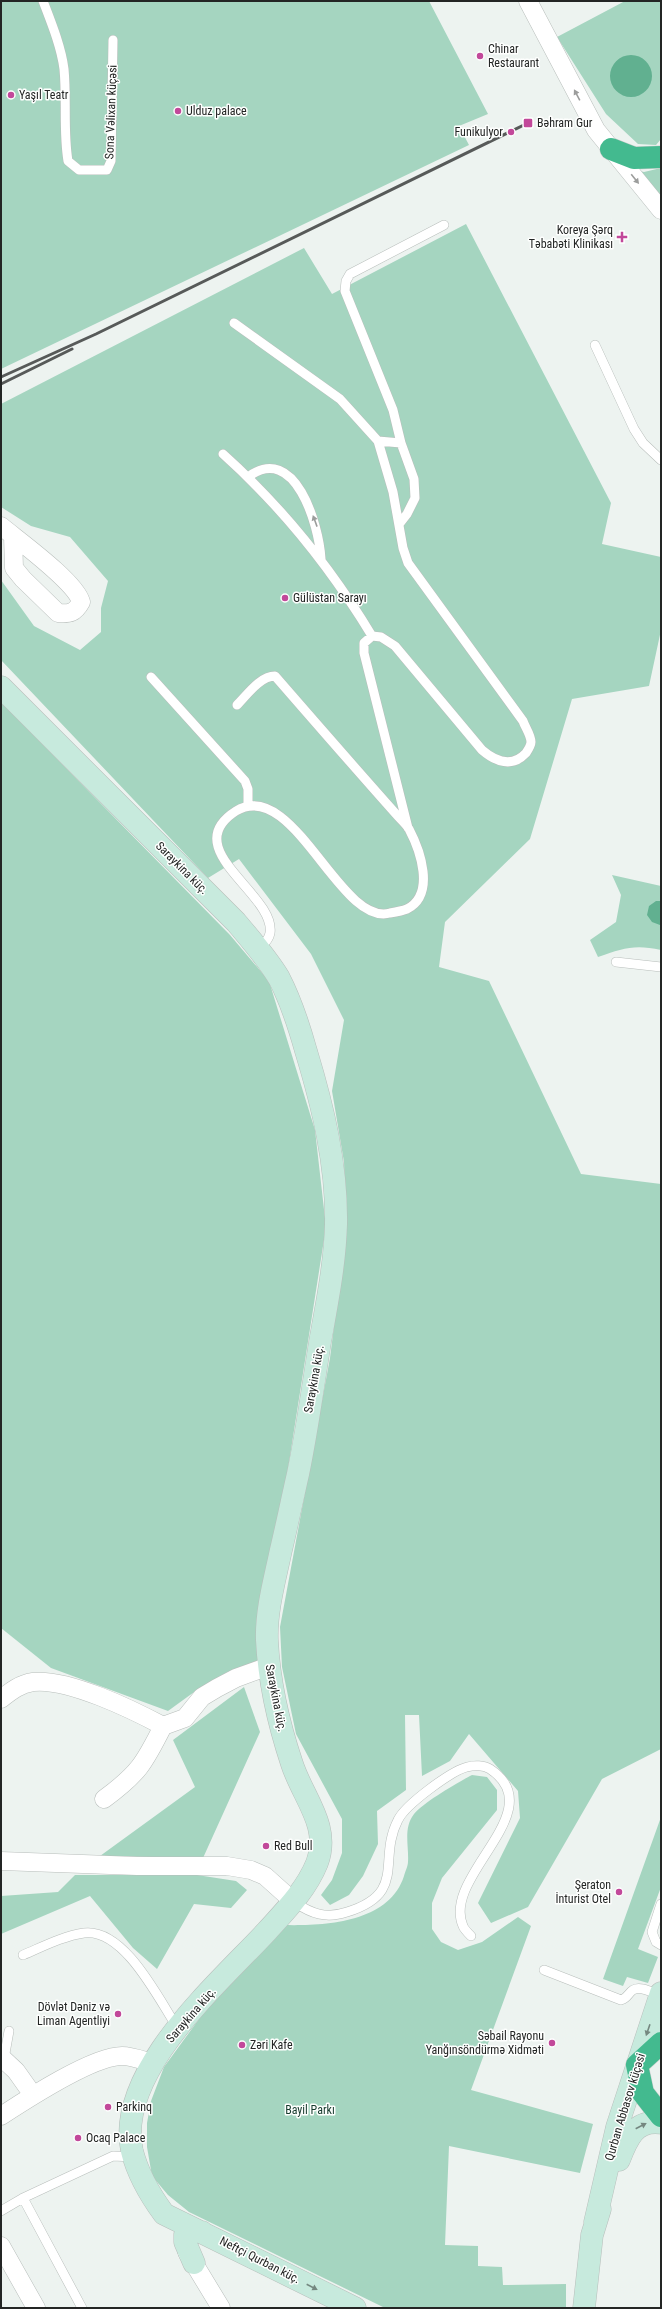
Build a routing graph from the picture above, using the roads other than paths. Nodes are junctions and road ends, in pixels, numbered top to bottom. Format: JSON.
{"nodes":[{"id":1,"x":42,"y":1,"type":"edge"},
{"id":2,"x":528,"y":1,"type":"edge"},
{"id":3,"x":113,"y":40,"type":"dead end"},
{"id":4,"x":611,"y":149,"type":"junction"},
{"id":5,"x":661,"y":157,"type":"edge"},
{"id":6,"x":661,"y":210,"type":"edge"},
{"id":7,"x":444,"y":225,"type":"dead end"},
{"id":8,"x":234,"y":324,"type":"dead end"},
{"id":9,"x":595,"y":344,"type":"dead end"},
{"id":10,"x":378,"y":441,"type":"junction"},
{"id":11,"x":401,"y":443,"type":"junction"},
{"id":12,"x":223,"y":454,"type":"dead end"},
{"id":13,"x":661,"y":460,"type":"edge"},
{"id":14,"x":248,"y":476,"type":"junction"},
{"id":15,"x":400,"y":523,"type":"junction"},
{"id":16,"x":321,"y":559,"type":"junction"},
{"id":17,"x":372,"y":636,"type":"junction"},
{"id":18,"x":151,"y":677,"type":"dead end"},
{"id":19,"x":1,"y":687,"type":"edge"},
{"id":20,"x":237,"y":705,"type":"dead end"},
{"id":21,"x":248,"y":806,"type":"junction"},
{"id":22,"x":408,"y":828,"type":"junction"},
{"id":23,"x":258,"y":949,"type":"junction"},
{"id":24,"x":616,"y":962,"type":"dead end"},
{"id":25,"x":661,"y":967,"type":"edge"},
{"id":26,"x":270,"y":1666,"type":"junction"},
{"id":27,"x":1,"y":1699,"type":"edge"},
{"id":28,"x":163,"y":1726,"type":"junction"},
{"id":29,"x":104,"y":1799,"type":"dead end"},
{"id":30,"x":1,"y":1861,"type":"edge"},
{"id":31,"x":294,"y":1902,"type":"junction"},
{"id":32,"x":661,"y":1904,"type":"edge"},
{"id":33,"x":471,"y":1936,"type":"dead end"},
{"id":34,"x":661,"y":1945,"type":"edge"},
{"id":35,"x":23,"y":1955,"type":"dead end"},
{"id":36,"x":544,"y":1970,"type":"dead end"},
{"id":37,"x":661,"y":1994,"type":"edge"},
{"id":38,"x":178,"y":2028,"type":"junction"},
{"id":39,"x":9,"y":2031,"type":"dead end"},
{"id":40,"x":661,"y":2043,"type":"edge"},
{"id":41,"x":2,"y":2058,"type":"edge"},
{"id":42,"x":152,"y":2063,"type":"junction"},
{"id":43,"x":636,"y":2065,"type":"junction"},
{"id":44,"x":33,"y":2095,"type":"junction"},
{"id":45,"x":1,"y":2116,"type":"edge"},
{"id":46,"x":661,"y":2116,"type":"edge"},
{"id":47,"x":661,"y":2123,"type":"edge"},
{"id":48,"x":134,"y":2157,"type":"junction"},
{"id":49,"x":23,"y":2198,"type":"junction"},
{"id":50,"x":1,"y":2211,"type":"edge"},
{"id":51,"x":164,"y":2214,"type":"junction"},
{"id":52,"x":595,"y":2222,"type":"junction"},
{"id":53,"x":202,"y":2232,"type":"junction"},
{"id":54,"x":1,"y":2246,"type":"edge"},
{"id":55,"x":194,"y":2263,"type":"junction"},
{"id":56,"x":36,"y":2308,"type":"edge"},
{"id":57,"x":82,"y":2308,"type":"edge"},
{"id":58,"x":221,"y":2308,"type":"edge"},
{"id":59,"x":355,"y":2308,"type":"edge"},
{"id":60,"x":584,"y":2308,"type":"edge"}],
"edges":[{"from":1,"to":3,"type":"lane","name":"Sona Vəlixan küçəsi"},
{"from":4,"to":2,"type":"street","one_way":true},
{"from":4,"to":5,"type":"highway"},
{"from":4,"to":6,"type":"street","one_way":true},
{"from":7,"to":11,"type":"lane"},
{"from":8,"to":10,"type":"lane"},
{"from":9,"to":13,"type":"lane"},
{"from":10,"to":11,"type":"lane"},
{"from":10,"to":15,"type":"lane"},
{"from":11,"to":15,"type":"lane"},
{"from":12,"to":14,"type":"lane"},
{"from":14,"to":16,"type":"lane"},
{"from":16,"to":14,"type":"lane","one_way":true},
{"from":15,"to":17,"type":"lane"},
{"from":16,"to":17,"type":"lane"},
{"from":17,"to":22,"type":"lane"},
{"from":18,"to":21,"type":"lane"},
{"from":19,"to":23,"type":"street","name":"Saraykina küç."},
{"from":20,"to":22,"type":"lane"},
{"from":21,"to":22,"type":"lane"},
{"from":21,"to":23,"type":"lane"},
{"from":23,"to":26,"type":"street","name":"Saraykina küç."},
{"from":24,"to":25,"type":"lane"},
{"from":26,"to":28,"type":"street"},
{"from":26,"to":31,"type":"street","name":"Saraykina küç."},
{"from":27,"to":28,"type":"street"},
{"from":28,"to":29,"type":"street"},
{"from":30,"to":31,"type":"street"},
{"from":31,"to":33,"type":"lane"},
{"from":31,"to":38,"type":"street","name":"Saraykina küç."},
{"from":32,"to":34,"type":"lane"},
{"from":35,"to":38,"type":"lane"},
{"from":36,"to":37,"type":"lane"},
{"from":37,"to":43,"type":"street","name":"Qurban Abbasov küçəsi","one_way":true},
{"from":38,"to":42,"type":"street","name":"Saraykina küç."},
{"from":39,"to":41,"type":"lane"},
{"from":40,"to":43,"type":"highway"},
{"from":41,"to":44,"type":"street"},
{"from":42,"to":44,"type":"street"},
{"from":42,"to":48,"type":"street","name":"Saraykina küç."},
{"from":43,"to":46,"type":"highway"},
{"from":43,"to":52,"type":"street","name":"Qurban Abbasov küçəsi"},
{"from":44,"to":45,"type":"street"},
{"from":52,"to":47,"type":"street","one_way":true},
{"from":48,"to":49,"type":"lane"},
{"from":48,"to":51,"type":"street","name":"Saraykina küç."},
{"from":49,"to":50,"type":"lane"},
{"from":49,"to":57,"type":"lane"},
{"from":51,"to":53,"type":"street","name":"Neftçi Qurban küç."},
{"from":51,"to":55,"type":"street"},
{"from":52,"to":60,"type":"street"},
{"from":53,"to":55,"type":"street"},
{"from":53,"to":59,"type":"street","name":"Neftçi Qurban küç.","one_way":true},
{"from":54,"to":56,"type":"street"},
{"from":55,"to":58,"type":"street"}]}
